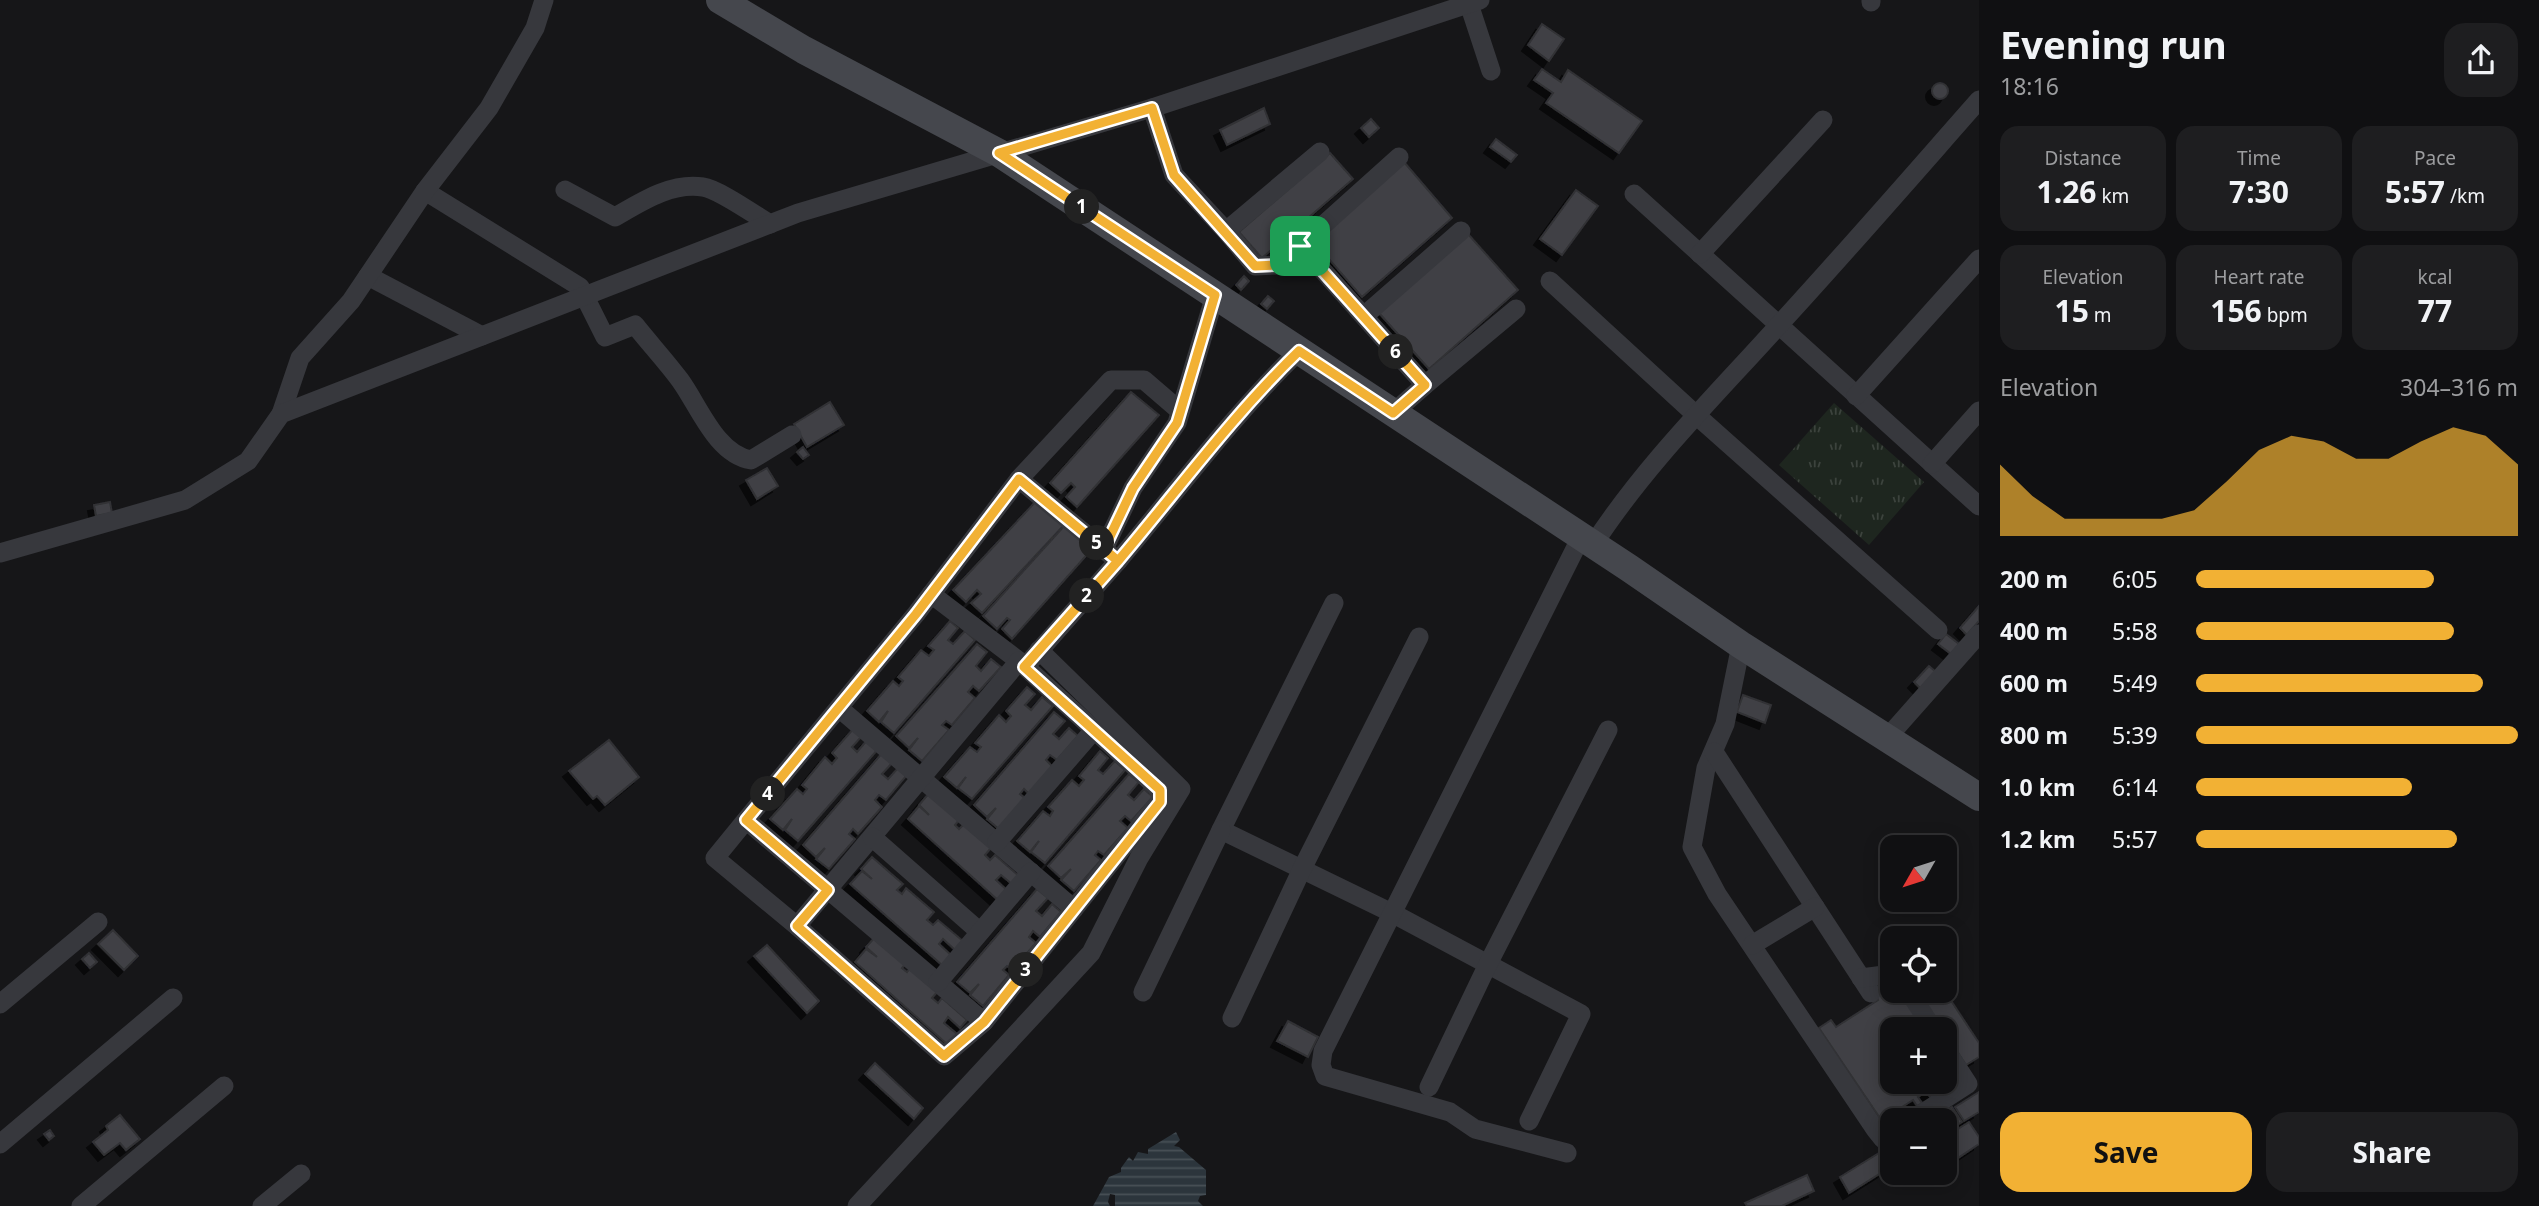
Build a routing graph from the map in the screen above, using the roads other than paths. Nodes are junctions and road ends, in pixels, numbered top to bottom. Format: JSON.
{"nodes":[{"id":1,"x":544,"y":0,"type":"edge"},
{"id":2,"x":720,"y":0,"type":"edge"},
{"id":3,"x":1474,"y":2,"type":"edge"},
{"id":4,"x":1491,"y":71,"type":"dead end"},
{"id":5,"x":1979,"y":100,"type":"edge"},
{"id":6,"x":1152,"y":108,"type":"junction"},
{"id":7,"x":1823,"y":120,"type":"dead end"},
{"id":8,"x":1320,"y":152,"type":"dead end"},
{"id":9,"x":999,"y":153,"type":"junction"},
{"id":10,"x":1399,"y":157,"type":"dead end"},
{"id":11,"x":565,"y":190,"type":"dead end"},
{"id":12,"x":425,"y":191,"type":"junction"},
{"id":13,"x":1634,"y":194,"type":"dead end"},
{"id":14,"x":771,"y":224,"type":"junction"},
{"id":15,"x":1461,"y":231,"type":"dead end"},
{"id":16,"x":1226,"y":232,"type":"junction"},
{"id":17,"x":1300,"y":246,"type":"junction"},
{"id":18,"x":1700,"y":254,"type":"junction"},
{"id":19,"x":1979,"y":259,"type":"edge"},
{"id":20,"x":368,"y":276,"type":"junction"},
{"id":21,"x":1550,"y":281,"type":"dead end"},
{"id":22,"x":1215,"y":295,"type":"junction"},
{"id":23,"x":584,"y":296,"type":"junction"},
{"id":24,"x":1516,"y":309,"type":"dead end"},
{"id":25,"x":1364,"y":316,"type":"junction"},
{"id":26,"x":1779,"y":326,"type":"junction"},
{"id":27,"x":482,"y":336,"type":"junction"},
{"id":28,"x":1299,"y":351,"type":"junction"},
{"id":29,"x":1425,"y":385,"type":"junction"},
{"id":30,"x":1856,"y":396,"type":"junction"},
{"id":31,"x":1180,"y":411,"type":"junction"},
{"id":32,"x":1979,"y":411,"type":"edge"},
{"id":33,"x":1393,"y":413,"type":"junction"},
{"id":34,"x":281,"y":414,"type":"junction"},
{"id":35,"x":1696,"y":415,"type":"junction"},
{"id":36,"x":792,"y":435,"type":"dead end"},
{"id":37,"x":1932,"y":464,"type":"junction"},
{"id":38,"x":1019,"y":479,"type":"junction"},
{"id":39,"x":1979,"y":506,"type":"edge"},
{"id":40,"x":1587,"y":541,"type":"junction"},
{"id":41,"x":0,"y":552,"type":"edge"},
{"id":42,"x":1111,"y":555,"type":"junction"},
{"id":43,"x":931,"y":594,"type":"junction"},
{"id":44,"x":1334,"y":603,"type":"dead end"},
{"id":45,"x":1938,"y":630,"type":"dead end"},
{"id":46,"x":1979,"y":634,"type":"edge"},
{"id":47,"x":1419,"y":637,"type":"dead end"},
{"id":48,"x":1741,"y":646,"type":"junction"},
{"id":49,"x":1039,"y":650,"type":"junction"},
{"id":50,"x":1022,"y":664,"type":"junction"},
{"id":51,"x":839,"y":708,"type":"junction"},
{"id":52,"x":1094,"y":730,"type":"junction"},
{"id":53,"x":1608,"y":730,"type":"dead end"},
{"id":54,"x":1888,"y":738,"type":"junction"},
{"id":55,"x":1714,"y":752,"type":"junction"},
{"id":56,"x":922,"y":777,"type":"junction"},
{"id":57,"x":1979,"y":797,"type":"edge"},
{"id":58,"x":746,"y":820,"type":"junction"},
{"id":59,"x":1221,"y":830,"type":"junction"},
{"id":60,"x":872,"y":837,"type":"junction"},
{"id":61,"x":997,"y":842,"type":"junction"},
{"id":62,"x":1302,"y":869,"type":"junction"},
{"id":63,"x":1031,"y":872,"type":"junction"},
{"id":64,"x":828,"y":890,"type":"junction"},
{"id":65,"x":1815,"y":907,"type":"junction"},
{"id":66,"x":1074,"y":909,"type":"junction"},
{"id":67,"x":1392,"y":913,"type":"junction"},
{"id":68,"x":98,"y":922,"type":"dead end"},
{"id":69,"x":797,"y":926,"type":"junction"},
{"id":70,"x":980,"y":932,"type":"junction"},
{"id":71,"x":1752,"y":945,"type":"junction"},
{"id":72,"x":1488,"y":964,"type":"junction"},
{"id":73,"x":1880,"y":979,"type":"edge"},
{"id":74,"x":938,"y":982,"type":"junction"},
{"id":75,"x":1143,"y":992,"type":"dead end"},
{"id":76,"x":173,"y":998,"type":"dead end"},
{"id":77,"x":0,"y":1004,"type":"edge"},
{"id":78,"x":1232,"y":1018,"type":"dead end"},
{"id":79,"x":984,"y":1022,"type":"junction"},
{"id":80,"x":1957,"y":1067,"type":"edge"},
{"id":81,"x":224,"y":1086,"type":"dead end"},
{"id":82,"x":1429,"y":1087,"type":"dead end"},
{"id":83,"x":1957,"y":1091,"type":"edge"},
{"id":84,"x":1952,"y":1094,"type":"edge"},
{"id":85,"x":1931,"y":1108,"type":"edge"},
{"id":86,"x":1529,"y":1121,"type":"dead end"},
{"id":87,"x":1880,"y":1135,"type":"edge"},
{"id":88,"x":0,"y":1144,"type":"edge"},
{"id":89,"x":1567,"y":1153,"type":"dead end"},
{"id":90,"x":300,"y":1174,"type":"dead end"},
{"id":91,"x":81,"y":1206,"type":"edge"},
{"id":92,"x":262,"y":1206,"type":"edge"},
{"id":93,"x":857,"y":1206,"type":"edge"}],
"edges":[{"from":1,"to":12,"type":"street"},
{"from":2,"to":9,"type":"main road"},
{"from":3,"to":4,"type":"street"},
{"from":3,"to":6,"type":"street"},
{"from":5,"to":26,"type":"street"},
{"from":6,"to":9,"type":"street"},
{"from":6,"to":16,"type":"street"},
{"from":7,"to":18,"type":"street"},
{"from":8,"to":16,"type":"street"},
{"from":9,"to":14,"type":"street"},
{"from":9,"to":22,"type":"main road"},
{"from":10,"to":17,"type":"street"},
{"from":11,"to":14,"type":"street"},
{"from":12,"to":20,"type":"street"},
{"from":12,"to":23,"type":"street"},
{"from":13,"to":18,"type":"street"},
{"from":14,"to":23,"type":"street"},
{"from":15,"to":25,"type":"street"},
{"from":16,"to":17,"type":"street"},
{"from":17,"to":25,"type":"street"},
{"from":18,"to":26,"type":"street"},
{"from":19,"to":30,"type":"street"},
{"from":20,"to":27,"type":"street"},
{"from":20,"to":34,"type":"street"},
{"from":21,"to":35,"type":"street"},
{"from":22,"to":28,"type":"main road"},
{"from":22,"to":31,"type":"street"},
{"from":23,"to":27,"type":"street"},
{"from":23,"to":36,"type":"street"},
{"from":24,"to":29,"type":"street"},
{"from":25,"to":29,"type":"street"},
{"from":26,"to":30,"type":"street"},
{"from":26,"to":35,"type":"street"},
{"from":27,"to":34,"type":"street"},
{"from":28,"to":33,"type":"main road"},
{"from":28,"to":42,"type":"street"},
{"from":29,"to":33,"type":"street"},
{"from":30,"to":37,"type":"street"},
{"from":31,"to":38,"type":"street"},
{"from":31,"to":42,"type":"street"},
{"from":32,"to":37,"type":"street"},
{"from":33,"to":40,"type":"main road"},
{"from":34,"to":41,"type":"street"},
{"from":35,"to":40,"type":"street"},
{"from":35,"to":45,"type":"street"},
{"from":37,"to":39,"type":"street"},
{"from":38,"to":42,"type":"street"},
{"from":38,"to":43,"type":"street"},
{"from":40,"to":48,"type":"main road"},
{"from":40,"to":67,"type":"street"},
{"from":42,"to":49,"type":"street"},
{"from":43,"to":50,"type":"street"},
{"from":43,"to":51,"type":"street"},
{"from":44,"to":59,"type":"street"},
{"from":46,"to":54,"type":"street"},
{"from":47,"to":62,"type":"street"},
{"from":48,"to":54,"type":"main road"},
{"from":48,"to":55,"type":"street"},
{"from":49,"to":50,"type":"street"},
{"from":49,"to":93,"type":"street"},
{"from":50,"to":52,"type":"street"},
{"from":50,"to":56,"type":"street"},
{"from":51,"to":56,"type":"street"},
{"from":51,"to":58,"type":"street"},
{"from":52,"to":61,"type":"street"},
{"from":52,"to":66,"type":"street"},
{"from":53,"to":72,"type":"street"},
{"from":54,"to":57,"type":"main road"},
{"from":55,"to":65,"type":"street"},
{"from":55,"to":71,"type":"street"},
{"from":56,"to":60,"type":"street"},
{"from":56,"to":61,"type":"street"},
{"from":58,"to":64,"type":"street"},
{"from":58,"to":69,"type":"street"},
{"from":59,"to":62,"type":"street"},
{"from":59,"to":75,"type":"street"},
{"from":60,"to":64,"type":"street"},
{"from":60,"to":70,"type":"street"},
{"from":61,"to":63,"type":"street"},
{"from":62,"to":67,"type":"street"},
{"from":62,"to":78,"type":"street"},
{"from":63,"to":66,"type":"street"},
{"from":63,"to":70,"type":"street"},
{"from":64,"to":69,"type":"street"},
{"from":64,"to":74,"type":"street"},
{"from":65,"to":71,"type":"street"},
{"from":65,"to":73,"type":"street"},
{"from":66,"to":79,"type":"street"},
{"from":67,"to":72,"type":"street"},
{"from":67,"to":89,"type":"street"},
{"from":68,"to":77,"type":"street"},
{"from":69,"to":79,"type":"street"},
{"from":70,"to":74,"type":"street"},
{"from":71,"to":87,"type":"street"},
{"from":72,"to":82,"type":"street"},
{"from":72,"to":86,"type":"street"},
{"from":74,"to":79,"type":"street"},
{"from":76,"to":88,"type":"street"},
{"from":80,"to":83,"type":"street"},
{"from":81,"to":91,"type":"street"},
{"from":84,"to":85,"type":"street"},
{"from":90,"to":92,"type":"street"}]}
